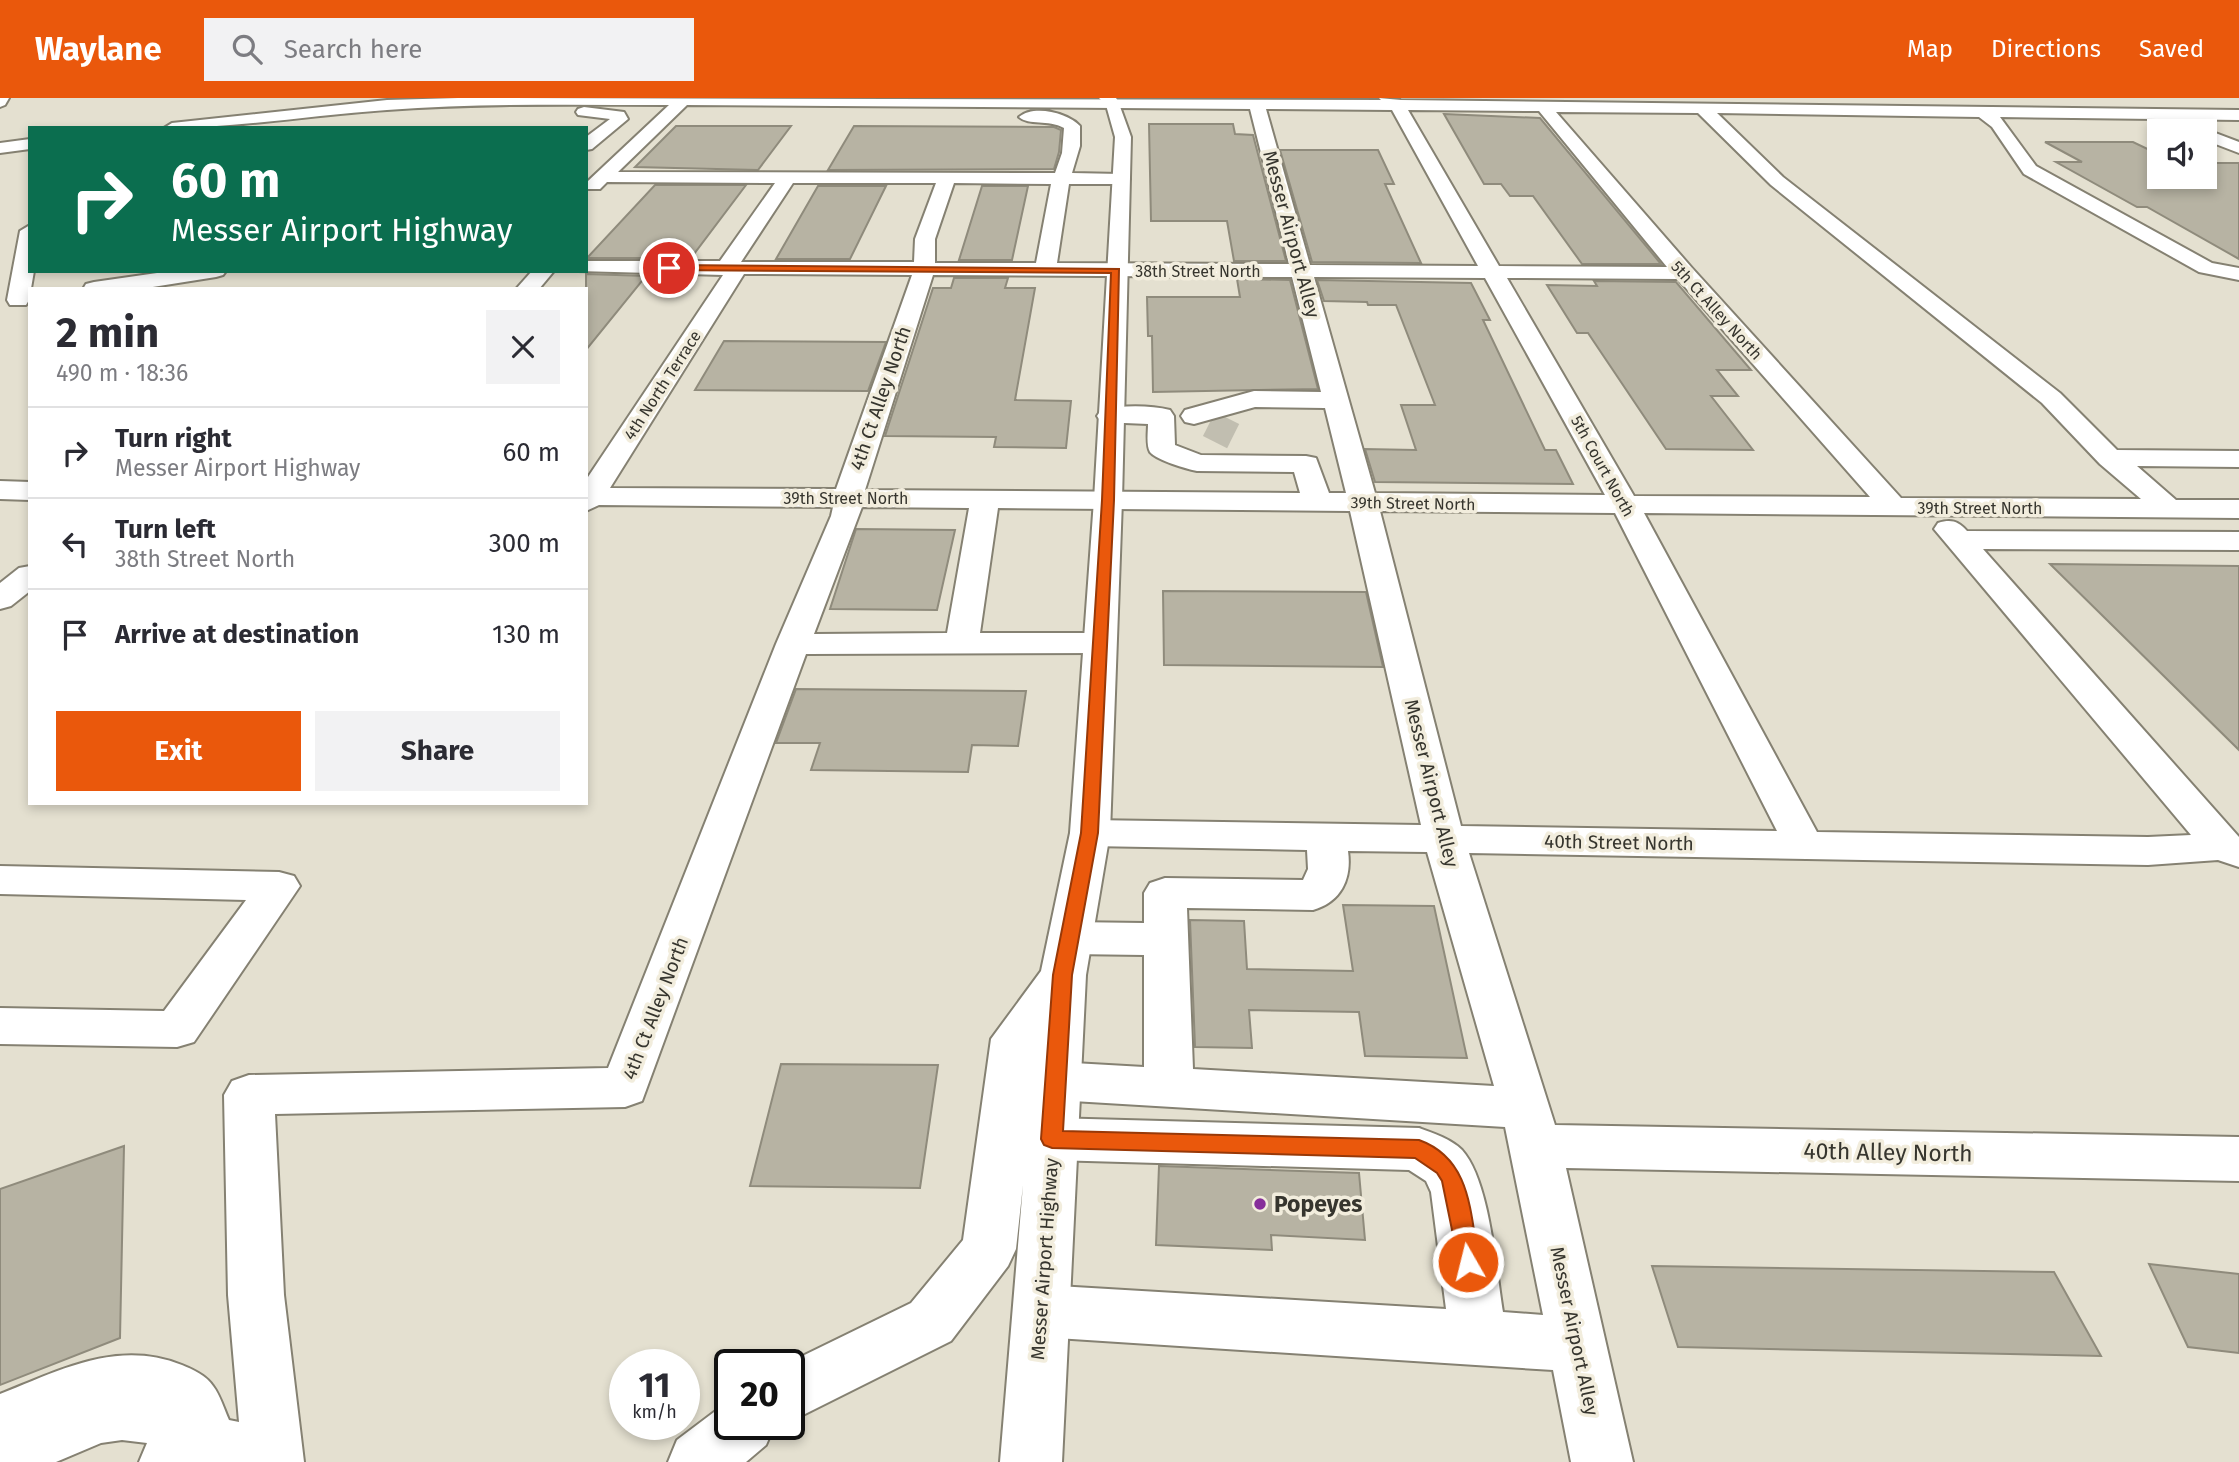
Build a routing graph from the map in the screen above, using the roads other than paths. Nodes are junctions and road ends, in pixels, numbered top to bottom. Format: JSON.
{"nodes":[{"id":1,"x":318,"y":98,"type":"edge"},
{"id":2,"x":1832,"y":98,"type":"edge"},
{"id":3,"x":2035,"y":98,"type":"edge"},
{"id":4,"x":2198,"y":98,"type":"edge"},
{"id":5,"x":684,"y":100,"type":"edge"},
{"id":6,"x":734,"y":100,"type":"junction"},
{"id":7,"x":802,"y":100,"type":"junction"},
{"id":8,"x":1110,"y":101,"type":"edge"},
{"id":9,"x":1392,"y":102,"type":"edge"},
{"id":10,"x":347,"y":103,"type":"edge"},
{"id":11,"x":988,"y":103,"type":"junction"},
{"id":12,"x":1588,"y":103,"type":"edge"},
{"id":13,"x":261,"y":104,"type":"dead end"},
{"id":14,"x":1983,"y":104,"type":"edge"},
{"id":15,"x":1257,"y":105,"type":"junction"},
{"id":16,"x":1712,"y":105,"type":"edge"},
{"id":17,"x":534,"y":106,"type":"junction"},
{"id":18,"x":853,"y":107,"type":"edge"},
{"id":19,"x":1548,"y":107,"type":"junction"},
{"id":20,"x":1848,"y":111,"type":"junction"},
{"id":21,"x":719,"y":115,"type":"dead end"},
{"id":22,"x":2165,"y":115,"type":"junction"},
{"id":23,"x":2235,"y":116,"type":"edge"},
{"id":24,"x":822,"y":119,"type":"dead end"},
{"id":25,"x":2174,"y":119,"type":"edge"},
{"id":26,"x":189,"y":126,"type":"edge"},
{"id":27,"x":2217,"y":139,"type":"edge"},
{"id":28,"x":588,"y":143,"type":"edge"},
{"id":29,"x":28,"y":144,"type":"edge"},
{"id":30,"x":0,"y":148,"type":"edge"},
{"id":31,"x":2239,"y":149,"type":"edge"},
{"id":32,"x":588,"y":168,"type":"edge"},
{"id":33,"x":607,"y":173,"type":"junction"},
{"id":34,"x":787,"y":178,"type":"junction"},
{"id":35,"x":947,"y":178,"type":"junction"},
{"id":36,"x":1061,"y":178,"type":"junction"},
{"id":37,"x":1121,"y":179,"type":"junction"},
{"id":38,"x":588,"y":191,"type":"edge"},
{"id":39,"x":23,"y":231,"type":"edge"},
{"id":40,"x":588,"y":267,"type":"edge"},
{"id":41,"x":731,"y":269,"type":"junction"},
{"id":42,"x":924,"y":270,"type":"junction"},
{"id":43,"x":1045,"y":270,"type":"junction"},
{"id":44,"x":1116,"y":271,"type":"junction"},
{"id":45,"x":1304,"y":271,"type":"junction"},
{"id":46,"x":1494,"y":272,"type":"junction"},
{"id":47,"x":189,"y":273,"type":"edge"},
{"id":48,"x":542,"y":273,"type":"edge"},
{"id":49,"x":1684,"y":273,"type":"junction"},
{"id":50,"x":2239,"y":274,"type":"edge"},
{"id":51,"x":106,"y":287,"type":"edge"},
{"id":52,"x":529,"y":287,"type":"edge"},
{"id":53,"x":16,"y":300,"type":"edge"},
{"id":54,"x":1336,"y":400,"type":"junction"},
{"id":55,"x":1110,"y":416,"type":"junction"},
{"id":56,"x":1161,"y":416,"type":"junction"},
{"id":57,"x":2110,"y":458,"type":"junction"},
{"id":58,"x":2239,"y":459,"type":"edge"},
{"id":59,"x":1197,"y":463,"type":"junction"},
{"id":60,"x":0,"y":490,"type":"edge"},
{"id":61,"x":28,"y":491,"type":"edge"},
{"id":62,"x":588,"y":498,"type":"edge"},
{"id":63,"x":849,"y":498,"type":"junction"},
{"id":64,"x":985,"y":499,"type":"junction"},
{"id":65,"x":1108,"y":500,"type":"junction"},
{"id":66,"x":1201,"y":500,"type":"junction"},
{"id":67,"x":1317,"y":502,"type":"junction"},
{"id":68,"x":1363,"y":502,"type":"junction"},
{"id":69,"x":1626,"y":506,"type":"junction"},
{"id":70,"x":1895,"y":508,"type":"junction"},
{"id":71,"x":1930,"y":508,"type":"junction"},
{"id":72,"x":2175,"y":508,"type":"junction"},
{"id":73,"x":2239,"y":509,"type":"edge"},
{"id":74,"x":1958,"y":540,"type":"junction"},
{"id":75,"x":2231,"y":541,"type":"edge"},
{"id":76,"x":28,"y":577,"type":"edge"},
{"id":77,"x":0,"y":599,"type":"edge"},
{"id":78,"x":1099,"y":643,"type":"junction"},
{"id":79,"x":793,"y":644,"type":"junction"},
{"id":80,"x":962,"y":644,"type":"junction"},
{"id":81,"x":1090,"y":833,"type":"junction"},
{"id":82,"x":1325,"y":837,"type":"junction"},
{"id":83,"x":1444,"y":839,"type":"junction"},
{"id":84,"x":1804,"y":845,"type":"junction"},
{"id":85,"x":2231,"y":850,"type":"edge"},
{"id":86,"x":0,"y":880,"type":"edge"},
{"id":87,"x":1165,"y":939,"type":"junction"},
{"id":88,"x":1066,"y":957,"type":"junction"},
{"id":89,"x":0,"y":1026,"type":"edge"},
{"id":90,"x":1056,"y":1082,"type":"junction"},
{"id":91,"x":1169,"y":1088,"type":"junction"},
{"id":92,"x":1530,"y":1127,"type":"junction"},
{"id":93,"x":1052,"y":1139,"type":"junction"},
{"id":94,"x":2239,"y":1159,"type":"edge"},
{"id":95,"x":1041,"y":1311,"type":"junction"},
{"id":96,"x":1479,"y":1338,"type":"junction"},
{"id":97,"x":1578,"y":1344,"type":"junction"},
{"id":98,"x":805,"y":1385,"type":"edge"},
{"id":99,"x":0,"y":1424,"type":"edge"},
{"id":100,"x":726,"y":1440,"type":"edge"},
{"id":101,"x":191,"y":1443,"type":"edge"},
{"id":102,"x":0,"y":1454,"type":"edge"},
{"id":103,"x":273,"y":1461,"type":"edge"},
{"id":104,"x":699,"y":1462,"type":"edge"},
{"id":105,"x":1031,"y":1462,"type":"edge"},
{"id":106,"x":1602,"y":1462,"type":"edge"}],
"edges":[{"from":1,"to":13,"type":"street"},
{"from":2,"to":20,"type":"street"},
{"from":3,"to":14,"type":"street"},
{"from":4,"to":23,"type":"street"},
{"from":5,"to":6,"type":"street"},
{"from":5,"to":17,"type":"street"},
{"from":5,"to":33,"type":"street"},
{"from":6,"to":7,"type":"street"},
{"from":6,"to":21,"type":"street"},
{"from":7,"to":18,"type":"street"},
{"from":7,"to":24,"type":"street"},
{"from":8,"to":11,"type":"street"},
{"from":8,"to":15,"type":"street"},
{"from":8,"to":37,"type":"street","name":"Messer Airport Highway"},
{"from":9,"to":15,"type":"street"},
{"from":9,"to":19,"type":"street"},
{"from":9,"to":46,"type":"street","name":"5th Court North"},
{"from":10,"to":17,"type":"street"},
{"from":10,"to":26,"type":"street"},
{"from":11,"to":18,"type":"street"},
{"from":11,"to":36,"type":"street"},
{"from":12,"to":16,"type":"street"},
{"from":12,"to":19,"type":"street"},
{"from":14,"to":20,"type":"street"},
{"from":14,"to":22,"type":"street"},
{"from":14,"to":50,"type":"street"},
{"from":15,"to":45,"type":"street","name":"Messer Airport Alley"},
{"from":16,"to":20,"type":"street"},
{"from":16,"to":57,"type":"street"},
{"from":17,"to":28,"type":"street"},
{"from":19,"to":49,"type":"street","name":"5th Ct Alley North"},
{"from":22,"to":23,"type":"street"},
{"from":22,"to":25,"type":"street"},
{"from":27,"to":31,"type":"street"},
{"from":29,"to":30,"type":"street"},
{"from":32,"to":33,"type":"street"},
{"from":33,"to":34,"type":"street"},
{"from":33,"to":38,"type":"street"},
{"from":34,"to":35,"type":"street"},
{"from":34,"to":41,"type":"street","name":"4th North Terrace"},
{"from":35,"to":36,"type":"street"},
{"from":35,"to":42,"type":"street","name":"4th Ct Alley North"},
{"from":36,"to":37,"type":"street"},
{"from":36,"to":43,"type":"street"},
{"from":37,"to":44,"type":"street","name":"Messer Airport Highway"},
{"from":39,"to":53,"type":"street"},
{"from":40,"to":41,"type":"street","name":"38th Street North"},
{"from":41,"to":42,"type":"street","name":"38th Street North"},
{"from":41,"to":62,"type":"street","name":"4th North Terrace"},
{"from":42,"to":43,"type":"street","name":"38th Street North"},
{"from":42,"to":63,"type":"street","name":"4th Ct Alley North"},
{"from":43,"to":44,"type":"street","name":"38th Street North"},
{"from":44,"to":45,"type":"street","name":"38th Street North"},
{"from":44,"to":55,"type":"street","name":"Messer Airport Highway"},
{"from":45,"to":46,"type":"street","name":"38th Street North"},
{"from":45,"to":54,"type":"street","name":"Messer Airport Alley"},
{"from":46,"to":49,"type":"street","name":"38th Street North"},
{"from":46,"to":69,"type":"street","name":"5th Court North"},
{"from":47,"to":51,"type":"street"},
{"from":48,"to":52,"type":"street"},
{"from":49,"to":70,"type":"street","name":"5th Ct Alley North"},
{"from":54,"to":56,"type":"street"},
{"from":54,"to":68,"type":"street","name":"Messer Airport Alley"},
{"from":55,"to":56,"type":"street"},
{"from":55,"to":65,"type":"street","name":"Messer Airport Highway"},
{"from":56,"to":59,"type":"street"},
{"from":57,"to":58,"type":"street"},
{"from":57,"to":72,"type":"street"},
{"from":59,"to":66,"type":"street"},
{"from":59,"to":67,"type":"street"},
{"from":60,"to":61,"type":"street"},
{"from":62,"to":63,"type":"street","name":"39th Street North"},
{"from":63,"to":64,"type":"street","name":"39th Street North"},
{"from":63,"to":79,"type":"street","name":"4th Ct Alley North"},
{"from":64,"to":65,"type":"street","name":"39th Street North"},
{"from":64,"to":80,"type":"street"},
{"from":65,"to":66,"type":"street","name":"39th Street North"},
{"from":65,"to":78,"type":"street","name":"Messer Airport Highway"},
{"from":66,"to":67,"type":"street","name":"39th Street North"},
{"from":67,"to":68,"type":"street","name":"39th Street North"},
{"from":68,"to":69,"type":"street","name":"39th Street North"},
{"from":68,"to":83,"type":"street","name":"Messer Airport Alley"},
{"from":69,"to":70,"type":"street","name":"39th Street North"},
{"from":69,"to":84,"type":"street","name":"5th Court North"},
{"from":70,"to":71,"type":"street","name":"39th Street North"},
{"from":71,"to":72,"type":"street","name":"39th Street North"},
{"from":71,"to":74,"type":"street"},
{"from":72,"to":73,"type":"street","name":"39th Street North"},
{"from":72,"to":75,"type":"street"},
{"from":74,"to":75,"type":"street"},
{"from":74,"to":85,"type":"street"},
{"from":76,"to":77,"type":"street"},
{"from":78,"to":80,"type":"street"},
{"from":78,"to":81,"type":"street","name":"Messer Airport Highway"},
{"from":79,"to":80,"type":"street"},
{"from":79,"to":103,"type":"street","name":"4th Ct Alley North"},
{"from":81,"to":82,"type":"street","name":"40th Street North"},
{"from":81,"to":88,"type":"street","name":"Messer Airport Highway"},
{"from":82,"to":83,"type":"street","name":"40th Street North"},
{"from":82,"to":87,"type":"street"},
{"from":83,"to":84,"type":"street","name":"40th Street North"},
{"from":83,"to":92,"type":"street","name":"Messer Airport Alley"},
{"from":84,"to":85,"type":"street","name":"40th Street North"},
{"from":86,"to":89,"type":"street"},
{"from":87,"to":88,"type":"street"},
{"from":87,"to":91,"type":"street"},
{"from":88,"to":90,"type":"street","name":"Messer Airport Highway"},
{"from":88,"to":98,"type":"street"},
{"from":90,"to":91,"type":"street","name":"40th Alley North"},
{"from":90,"to":93,"type":"street","name":"Messer Airport Highway"},
{"from":91,"to":92,"type":"street","name":"40th Alley North"},
{"from":92,"to":94,"type":"street","name":"40th Alley North"},
{"from":92,"to":97,"type":"street","name":"Messer Airport Alley"},
{"from":93,"to":95,"type":"street","name":"Messer Airport Highway"},
{"from":93,"to":96,"type":"street"},
{"from":95,"to":96,"type":"street"},
{"from":95,"to":105,"type":"street","name":"Messer Airport Highway"},
{"from":96,"to":97,"type":"street"},
{"from":97,"to":106,"type":"street","name":"Messer Airport Alley"},
{"from":99,"to":101,"type":"street"},
{"from":100,"to":104,"type":"street"},
{"from":101,"to":102,"type":"street"},
{"from":101,"to":103,"type":"street"}]}
